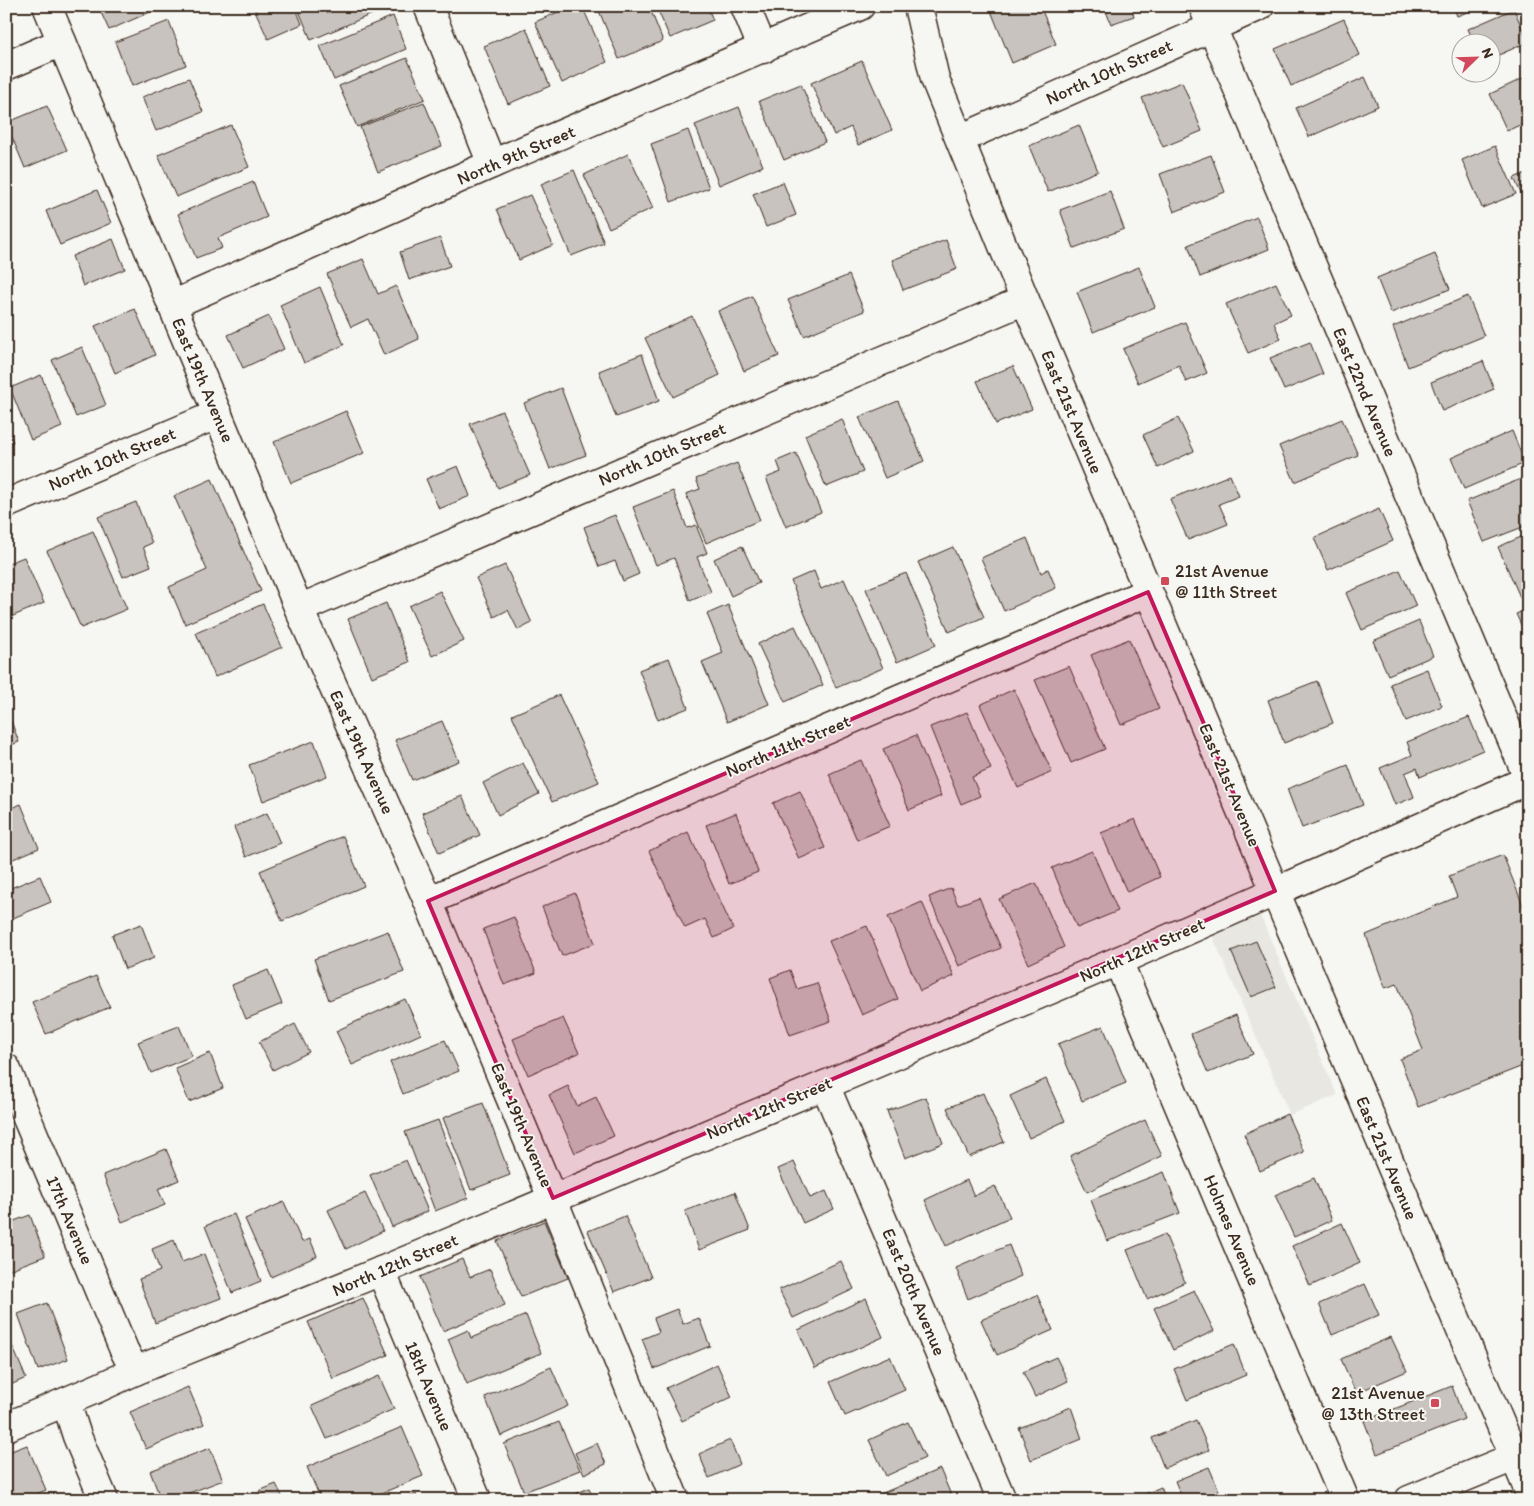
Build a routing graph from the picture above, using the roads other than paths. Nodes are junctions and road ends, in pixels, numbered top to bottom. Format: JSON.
{"nodes":[{"id":1,"x":47,"y":6,"type":"edge"},
{"id":2,"x":428,"y":6,"type":"edge"},
{"id":3,"x":746,"y":6,"type":"edge"},
{"id":4,"x":860,"y":6,"type":"edge"},
{"id":5,"x":918,"y":6,"type":"edge"},
{"id":6,"x":1260,"y":6,"type":"edge"},
{"id":7,"x":1207,"y":16,"type":"edge"},
{"id":8,"x":62,"y":42,"type":"junction"},
{"id":9,"x":764,"y":49,"type":"junction"},
{"id":10,"x":6,"y":66,"type":"edge"},
{"id":11,"x":960,"y":139,"type":"junction"},
{"id":12,"x":492,"y":164,"type":"junction"},
{"id":13,"x":1024,"y":300,"type":"junction"},
{"id":14,"x":172,"y":305,"type":"junction"},
{"id":15,"x":218,"y":414,"type":"junction"},
{"id":16,"x":6,"y":504,"type":"edge"},
{"id":17,"x":1148,"y":592,"type":"junction"},
{"id":18,"x":299,"y":609,"type":"junction"},
{"id":19,"x":1528,"y":779,"type":"edge"},
{"id":20,"x":1275,"y":891,"type":"junction"},
{"id":21,"x":428,"y":901,"type":"junction"},
{"id":22,"x":1118,"y":960,"type":"junction"},
{"id":23,"x":6,"y":1068,"type":"edge"},
{"id":24,"x":825,"y":1085,"type":"junction"},
{"id":25,"x":553,"y":1198,"type":"junction"},
{"id":26,"x":381,"y":1272,"type":"junction"},
{"id":27,"x":135,"y":1371,"type":"junction"},
{"id":28,"x":66,"y":1402,"type":"junction"},
{"id":29,"x":6,"y":1427,"type":"edge"},
{"id":30,"x":1514,"y":1457,"type":"junction"},
{"id":31,"x":1528,"y":1489,"type":"edge"},
{"id":32,"x":104,"y":1500,"type":"edge"},
{"id":33,"x":477,"y":1500,"type":"edge"},
{"id":34,"x":675,"y":1500,"type":"edge"},
{"id":35,"x":1002,"y":1500,"type":"edge"},
{"id":36,"x":1345,"y":1500,"type":"edge"},
{"id":37,"x":1410,"y":1500,"type":"edge"}],
"edges":[{"from":1,"to":8,"type":"street","name":"East 19th Avenue"},
{"from":2,"to":12,"type":"street"},
{"from":3,"to":9,"type":"street"},
{"from":4,"to":9,"type":"street","name":"North 9th Street"},
{"from":5,"to":11,"type":"street","name":"East 21st Avenue"},
{"from":6,"to":7,"type":"street","name":"North 10th Street"},
{"from":7,"to":11,"type":"street","name":"North 10th Street"},
{"from":7,"to":19,"type":"street","name":"East 22nd Avenue"},
{"from":8,"to":10,"type":"street"},
{"from":8,"to":14,"type":"street","name":"East 19th Avenue"},
{"from":9,"to":12,"type":"street","name":"North 9th Street"},
{"from":11,"to":13,"type":"street","name":"East 21st Avenue"},
{"from":12,"to":14,"type":"street","name":"North 9th Street"},
{"from":13,"to":17,"type":"street","name":"East 21st Avenue"},
{"from":13,"to":18,"type":"street","name":"North 10th Street"},
{"from":14,"to":15,"type":"street","name":"East 19th Avenue"},
{"from":15,"to":16,"type":"street","name":"North 10th Street"},
{"from":15,"to":18,"type":"street","name":"East 19th Avenue"},
{"from":17,"to":20,"type":"street","name":"East 21st Avenue"},
{"from":17,"to":21,"type":"street","name":"North 11th Street"},
{"from":18,"to":21,"type":"street","name":"East 19th Avenue"},
{"from":19,"to":20,"type":"street","name":"North 12th Street"},
{"from":20,"to":22,"type":"street","name":"North 12th Street"},
{"from":20,"to":30,"type":"street","name":"East 21st Avenue"},
{"from":21,"to":25,"type":"street","name":"East 19th Avenue"},
{"from":22,"to":24,"type":"street","name":"North 12th Street"},
{"from":22,"to":36,"type":"street","name":"Holmes Avenue"},
{"from":23,"to":27,"type":"street","name":"17th Avenue"},
{"from":24,"to":25,"type":"street","name":"North 12th Street"},
{"from":24,"to":35,"type":"street","name":"East 20th Avenue"},
{"from":25,"to":26,"type":"street","name":"North 12th Street"},
{"from":25,"to":34,"type":"street","name":"East 19th Avenue"},
{"from":26,"to":27,"type":"street","name":"North 12th Street"},
{"from":26,"to":33,"type":"street","name":"18th Avenue"},
{"from":27,"to":28,"type":"street","name":"North 12th Street"},
{"from":28,"to":29,"type":"street","name":"North 12th Street"},
{"from":28,"to":32,"type":"street"},
{"from":30,"to":31,"type":"street","name":"East 21st Avenue"},
{"from":30,"to":37,"type":"street"}]}
